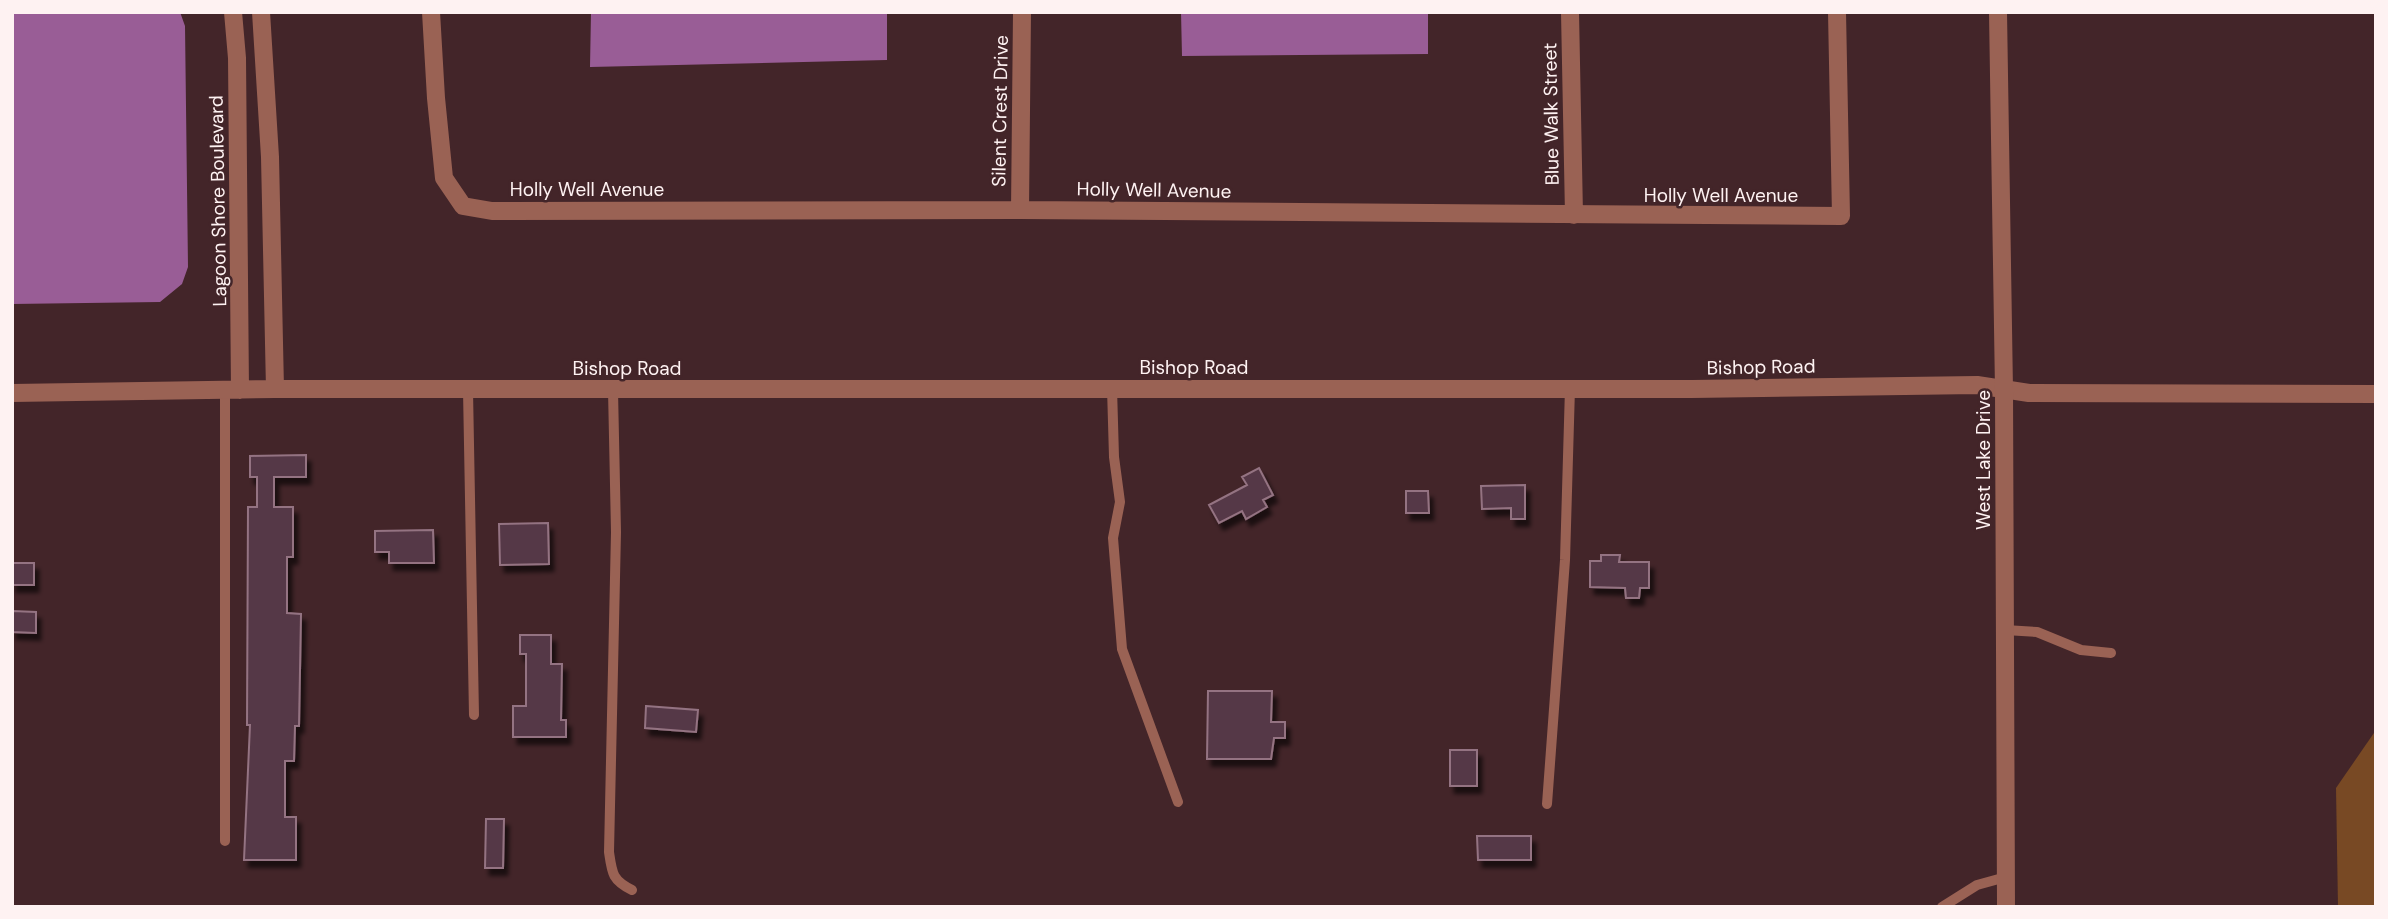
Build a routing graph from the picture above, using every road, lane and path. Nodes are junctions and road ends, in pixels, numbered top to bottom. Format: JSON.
{"nodes":[{"id":1,"x":233,"y":12,"type":"edge"},
{"id":2,"x":261,"y":12,"type":"edge"},
{"id":3,"x":431,"y":12,"type":"edge"},
{"id":4,"x":1022,"y":12,"type":"edge"},
{"id":5,"x":1570,"y":12,"type":"edge"},
{"id":6,"x":1837,"y":12,"type":"edge"},
{"id":7,"x":1998,"y":12,"type":"edge"},
{"id":8,"x":1020,"y":210,"type":"junction"},
{"id":9,"x":1574,"y":215,"type":"junction"},
{"id":10,"x":1112,"y":387,"type":"junction"},
{"id":11,"x":1570,"y":387,"type":"junction"},
{"id":12,"x":275,"y":389,"type":"junction"},
{"id":13,"x":233,"y":390,"type":"junction"},
{"id":14,"x":468,"y":390,"type":"junction"},
{"id":15,"x":614,"y":390,"type":"junction"},
{"id":16,"x":2004,"y":390,"type":"junction"},
{"id":17,"x":12,"y":393,"type":"edge"},
{"id":18,"x":2376,"y":394,"type":"edge"},
{"id":19,"x":2005,"y":630,"type":"junction"},
{"id":20,"x":2111,"y":653,"type":"dead end"},
{"id":21,"x":474,"y":715,"type":"dead end"},
{"id":22,"x":1178,"y":802,"type":"dead end"},
{"id":23,"x":1547,"y":804,"type":"dead end"},
{"id":24,"x":225,"y":841,"type":"dead end"},
{"id":25,"x":2006,"y":877,"type":"junction"},
{"id":26,"x":632,"y":890,"type":"dead end"},
{"id":27,"x":1942,"y":907,"type":"edge"},
{"id":28,"x":2006,"y":907,"type":"edge"}],
"edges":[{"from":1,"to":13,"type":"street","name":"Lagoon Shore Boulevard"},
{"from":2,"to":12,"type":"street"},
{"from":3,"to":8,"type":"street","name":"Holly Well Avenue"},
{"from":4,"to":8,"type":"street","name":"Silent Crest Drive"},
{"from":5,"to":9,"type":"street","name":"Blue Walk Street"},
{"from":6,"to":9,"type":"street","name":"Holly Well Avenue"},
{"from":7,"to":16,"type":"street","name":"West Lake Drive"},
{"from":8,"to":9,"type":"street","name":"Holly Well Avenue"},
{"from":10,"to":11,"type":"street","name":"Bishop Road"},
{"from":10,"to":15,"type":"street","name":"Bishop Road"},
{"from":10,"to":22,"type":"lane"},
{"from":11,"to":16,"type":"street","name":"Bishop Road"},
{"from":11,"to":23,"type":"lane"},
{"from":12,"to":13,"type":"street","name":"Bishop Road"},
{"from":12,"to":14,"type":"street","name":"Bishop Road"},
{"from":13,"to":17,"type":"street","name":"Bishop Road"},
{"from":13,"to":24,"type":"lane"},
{"from":14,"to":15,"type":"street","name":"Bishop Road"},
{"from":14,"to":21,"type":"lane"},
{"from":15,"to":26,"type":"lane"},
{"from":16,"to":18,"type":"street","name":"Bishop Road"},
{"from":16,"to":19,"type":"street","name":"West Lake Drive"},
{"from":19,"to":20,"type":"lane"},
{"from":19,"to":25,"type":"street","name":"West Lake Drive"},
{"from":25,"to":27,"type":"lane"},
{"from":25,"to":28,"type":"street","name":"West Lake Drive"}]}
